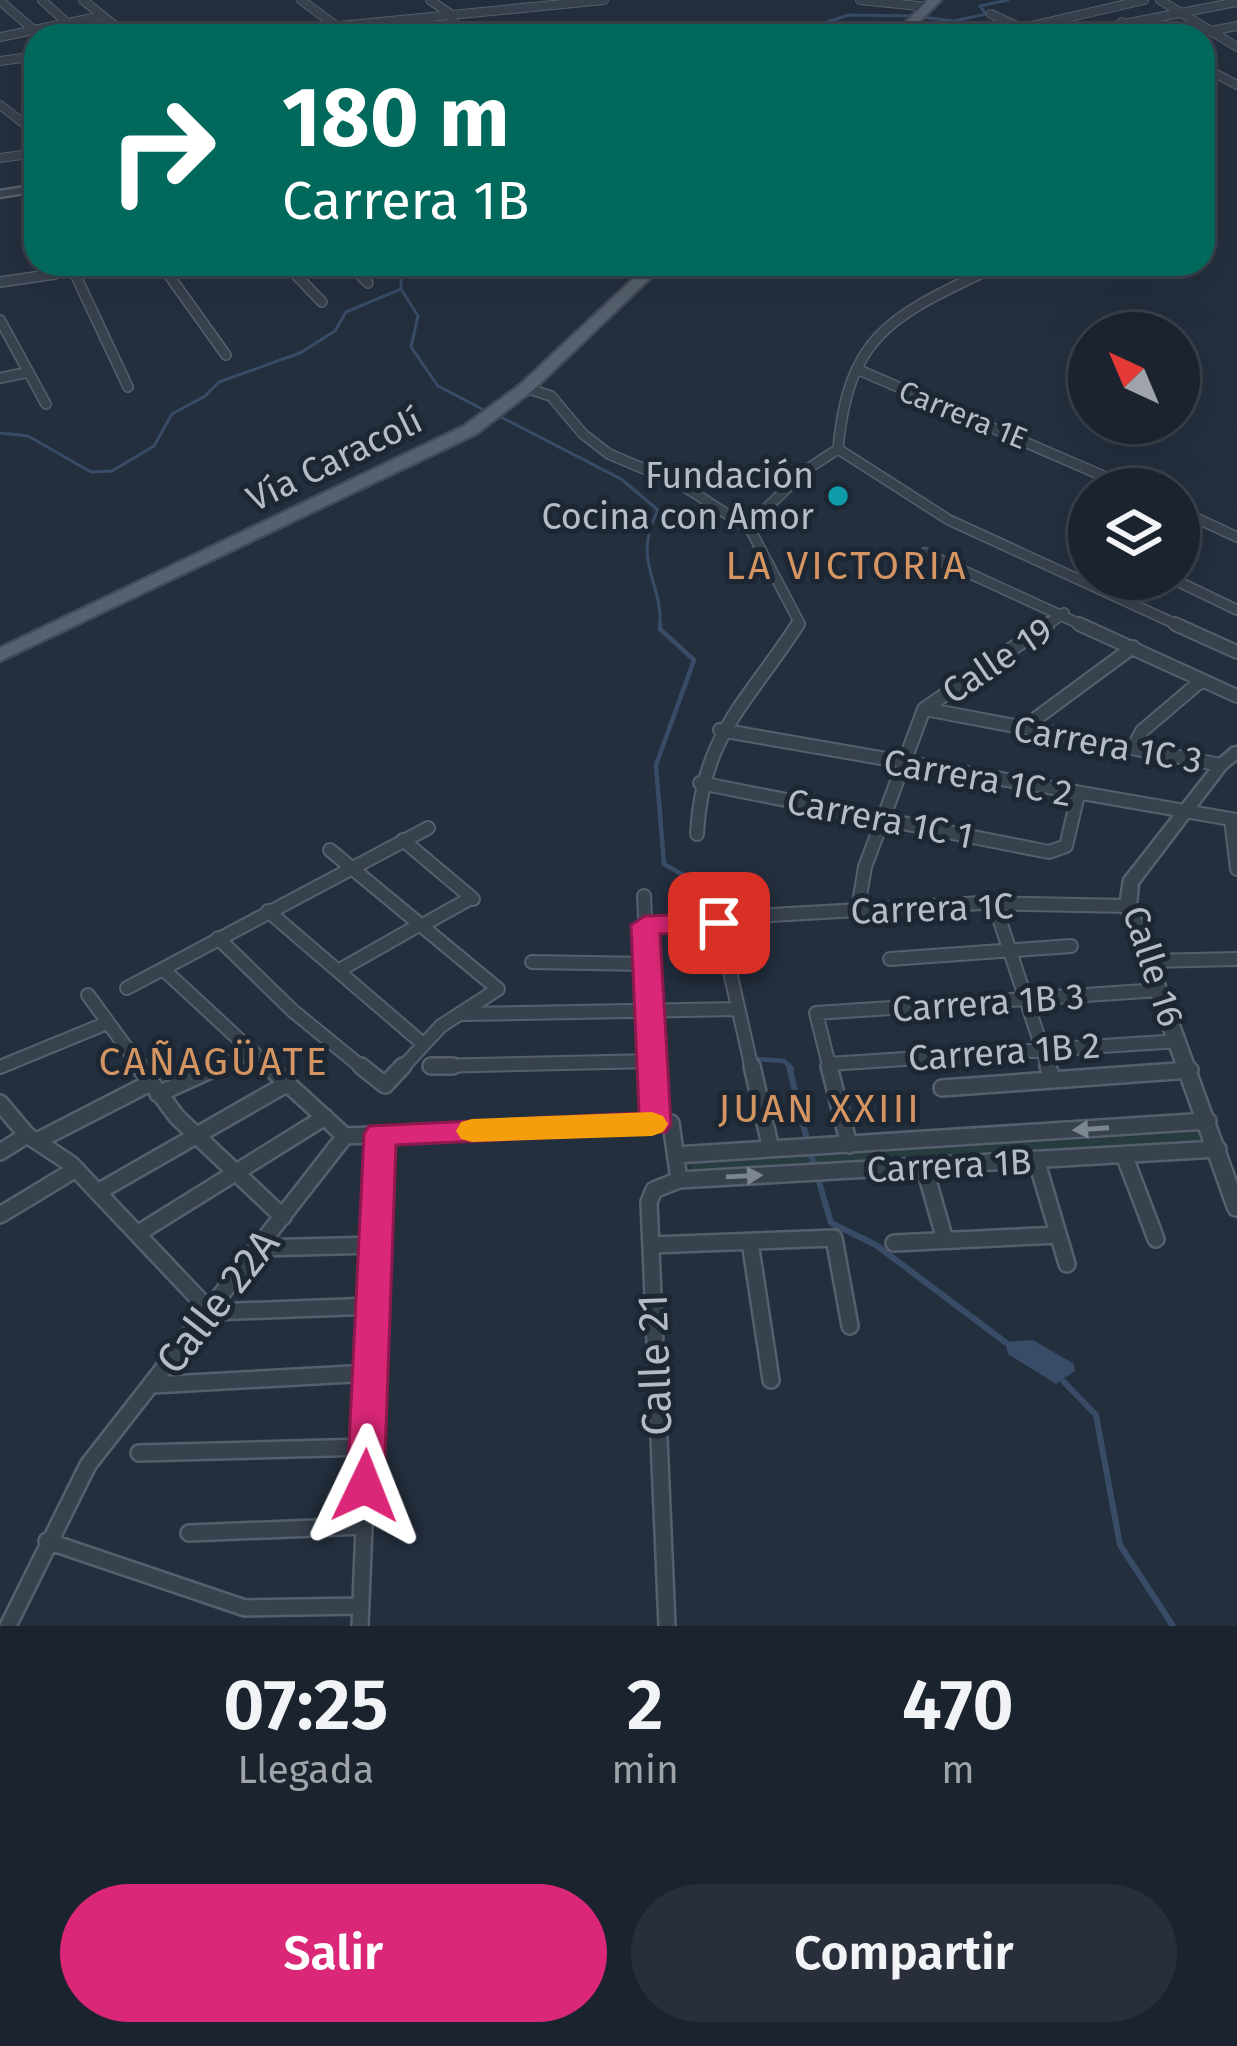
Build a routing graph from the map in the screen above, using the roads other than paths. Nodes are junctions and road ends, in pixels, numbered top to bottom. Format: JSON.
{"nodes":[{"id":1,"x":42,"y":0,"type":"edge"},
{"id":2,"x":83,"y":0,"type":"edge"},
{"id":3,"x":302,"y":0,"type":"edge"},
{"id":4,"x":430,"y":0,"type":"edge"},
{"id":5,"x":604,"y":0,"type":"edge"},
{"id":6,"x":860,"y":0,"type":"edge"},
{"id":7,"x":1085,"y":0,"type":"edge"},
{"id":8,"x":1144,"y":0,"type":"edge"},
{"id":9,"x":1160,"y":0,"type":"edge"},
{"id":10,"x":0,"y":1,"type":"edge"},
{"id":11,"x":1237,"y":2,"type":"edge"},
{"id":12,"x":925,"y":10,"type":"edge"},
{"id":13,"x":1100,"y":10,"type":"junction"},
{"id":14,"x":1178,"y":11,"type":"junction"},
{"id":15,"x":449,"y":13,"type":"junction"},
{"id":16,"x":991,"y":14,"type":"dead end"},
{"id":17,"x":102,"y":16,"type":"junction"},
{"id":18,"x":67,"y":23,"type":"junction"},
{"id":19,"x":1124,"y":23,"type":"junction"},
{"id":20,"x":27,"y":24,"type":"edge"},
{"id":21,"x":64,"y":24,"type":"edge"},
{"id":22,"x":112,"y":24,"type":"edge"},
{"id":23,"x":335,"y":24,"type":"edge"},
{"id":24,"x":355,"y":24,"type":"edge"},
{"id":25,"x":455,"y":24,"type":"edge"},
{"id":26,"x":1014,"y":24,"type":"edge"},
{"id":27,"x":1035,"y":24,"type":"edge"},
{"id":28,"x":1119,"y":24,"type":"edge"},
{"id":29,"x":1199,"y":24,"type":"edge"},
{"id":30,"x":0,"y":38,"type":"edge"},
{"id":31,"x":10,"y":49,"type":"dead end"},
{"id":32,"x":1237,"y":72,"type":"edge"},
{"id":33,"x":1216,"y":74,"type":"joint"},
{"id":34,"x":1237,"y":85,"type":"edge"},
{"id":35,"x":31,"y":276,"type":"edge"},
{"id":36,"x":76,"y":276,"type":"edge"},
{"id":37,"x":169,"y":276,"type":"edge"},
{"id":38,"x":297,"y":276,"type":"edge"},
{"id":39,"x":645,"y":276,"type":"edge"},
{"id":40,"x":978,"y":276,"type":"edge"},
{"id":41,"x":0,"y":282,"type":"edge"},
{"id":42,"x":322,"y":302,"type":"dead end"},
{"id":43,"x":1,"y":323,"type":"edge"},
{"id":44,"x":226,"y":356,"type":"dead end"},
{"id":45,"x":859,"y":370,"type":"junction"},
{"id":46,"x":28,"y":372,"type":"junction"},
{"id":47,"x":0,"y":378,"type":"edge"},
{"id":48,"x":128,"y":386,"type":"dead end"},
{"id":49,"x":526,"y":388,"type":"junction"},
{"id":50,"x":46,"y":404,"type":"dead end"},
{"id":51,"x":838,"y":449,"type":"junction"},
{"id":52,"x":1085,"y":468,"type":"edge"},
{"id":53,"x":1200,"y":520,"type":"edge"},
{"id":54,"x":750,"y":530,"type":"junction"},
{"id":55,"x":1237,"y":537,"type":"edge"},
{"id":56,"x":925,"y":553,"type":"dead end"},
{"id":57,"x":1200,"y":592,"type":"edge"},
{"id":58,"x":1237,"y":610,"type":"edge"},
{"id":59,"x":1064,"y":614,"type":"junction"},
{"id":60,"x":1133,"y":646,"type":"junction"},
{"id":61,"x":1237,"y":652,"type":"edge"},
{"id":62,"x":0,"y":655,"type":"edge"},
{"id":63,"x":1202,"y":680,"type":"junction"},
{"id":64,"x":1237,"y":695,"type":"edge"},
{"id":65,"x":924,"y":709,"type":"junction"},
{"id":66,"x":1023,"y":728,"type":"junction"},
{"id":67,"x":720,"y":730,"type":"junction"},
{"id":68,"x":1133,"y":748,"type":"junction"},
{"id":69,"x":1237,"y":751,"type":"edge"},
{"id":70,"x":904,"y":763,"type":"junction"},
{"id":71,"x":1221,"y":765,"type":"junction"},
{"id":72,"x":700,"y":783,"type":"junction"},
{"id":73,"x":1078,"y":795,"type":"junction"},
{"id":74,"x":1185,"y":812,"type":"junction"},
{"id":75,"x":884,"y":817,"type":"junction"},
{"id":76,"x":1234,"y":820,"type":"edge"},
{"id":77,"x":428,"y":828,"type":"dead end"},
{"id":78,"x":697,"y":834,"type":"dead end"},
{"id":79,"x":403,"y":840,"type":"junction"},
{"id":80,"x":330,"y":850,"type":"dead end"},
{"id":81,"x":350,"y":866,"type":"junction"},
{"id":82,"x":1237,"y":869,"type":"edge"},
{"id":83,"x":644,"y":896,"type":"dead end"},
{"id":84,"x":994,"y":906,"type":"junction"},
{"id":85,"x":1128,"y":906,"type":"junction"},
{"id":86,"x":858,"y":908,"type":"junction"},
{"id":87,"x":268,"y":911,"type":"junction"},
{"id":88,"x":735,"y":916,"type":"dead end"},
{"id":89,"x":420,"y":925,"type":"junction"},
{"id":90,"x":645,"y":925,"type":"junction"},
{"id":91,"x":218,"y":938,"type":"junction"},
{"id":92,"x":1071,"y":946,"type":"dead end"},
{"id":93,"x":1011,"y":951,"type":"junction"},
{"id":94,"x":890,"y":959,"type":"dead end"},
{"id":95,"x":1237,"y":959,"type":"edge"},
{"id":96,"x":532,"y":962,"type":"dead end"},
{"id":97,"x":1149,"y":962,"type":"junction"},
{"id":98,"x":647,"y":964,"type":"junction"},
{"id":99,"x":163,"y":969,"type":"junction"},
{"id":100,"x":338,"y":971,"type":"junction"},
{"id":101,"x":127,"y":988,"type":"dead end"},
{"id":102,"x":1160,"y":990,"type":"junction"},
{"id":103,"x":88,"y":995,"type":"dead end"},
{"id":104,"x":1030,"y":1000,"type":"junction"},
{"id":105,"x":736,"y":1009,"type":"junction"},
{"id":106,"x":649,"y":1010,"type":"junction"},
{"id":107,"x":459,"y":1014,"type":"junction"},
{"id":108,"x":107,"y":1023,"type":"junction"},
{"id":109,"x":1179,"y":1041,"type":"junction"},
{"id":110,"x":422,"y":1042,"type":"junction"},
{"id":111,"x":1043,"y":1047,"type":"junction"},
{"id":112,"x":252,"y":1051,"type":"junction"},
{"id":113,"x":652,"y":1061,"type":"junction"},
{"id":114,"x":829,"y":1064,"type":"junction"},
{"id":115,"x":431,"y":1066,"type":"dead end"},
{"id":116,"x":0,"y":1067,"type":"edge"},
{"id":117,"x":1190,"y":1070,"type":"junction"},
{"id":118,"x":1052,"y":1079,"type":"junction"},
{"id":119,"x":288,"y":1083,"type":"junction"},
{"id":120,"x":942,"y":1088,"type":"dead end"},
{"id":121,"x":154,"y":1089,"type":"junction"},
{"id":122,"x":0,"y":1103,"type":"edge"},
{"id":123,"x":325,"y":1117,"type":"junction"},
{"id":124,"x":1208,"y":1121,"type":"junction"},
{"id":125,"x":663,"y":1124,"type":"junction"},
{"id":126,"x":380,"y":1134,"type":"junction"},
{"id":127,"x":194,"y":1136,"type":"junction"},
{"id":128,"x":345,"y":1136,"type":"junction"},
{"id":129,"x":32,"y":1138,"type":"junction"},
{"id":130,"x":849,"y":1145,"type":"junction"},
{"id":131,"x":771,"y":1149,"type":"junction"},
{"id":132,"x":1218,"y":1149,"type":"junction"},
{"id":133,"x":0,"y":1152,"type":"edge"},
{"id":134,"x":1124,"y":1154,"type":"junction"},
{"id":135,"x":676,"y":1155,"type":"junction"},
{"id":136,"x":1036,"y":1160,"type":"junction"},
{"id":137,"x":924,"y":1166,"type":"junction"},
{"id":138,"x":76,"y":1169,"type":"junction"},
{"id":139,"x":236,"y":1173,"type":"junction"},
{"id":140,"x":679,"y":1180,"type":"junction"},
{"id":141,"x":98,"y":1192,"type":"junction"},
{"id":142,"x":1237,"y":1209,"type":"edge"},
{"id":143,"x":0,"y":1215,"type":"edge"},
{"id":144,"x":284,"y":1216,"type":"junction"},
{"id":145,"x":137,"y":1234,"type":"junction"},
{"id":146,"x":1058,"y":1234,"type":"junction"},
{"id":147,"x":1156,"y":1239,"type":"dead end"},
{"id":148,"x":945,"y":1240,"type":"junction"},
{"id":149,"x":750,"y":1242,"type":"junction"},
{"id":150,"x":894,"y":1243,"type":"dead end"},
{"id":151,"x":376,"y":1245,"type":"junction"},
{"id":152,"x":651,"y":1245,"type":"junction"},
{"id":153,"x":260,"y":1248,"type":"junction"},
{"id":154,"x":1067,"y":1264,"type":"dead end"},
{"id":155,"x":373,"y":1306,"type":"junction"},
{"id":156,"x":211,"y":1312,"type":"junction"},
{"id":157,"x":850,"y":1326,"type":"dead end"},
{"id":158,"x":370,"y":1373,"type":"junction"},
{"id":159,"x":771,"y":1380,"type":"dead end"},
{"id":160,"x":152,"y":1385,"type":"junction"},
{"id":161,"x":367,"y":1447,"type":"junction"},
{"id":162,"x":139,"y":1453,"type":"dead end"},
{"id":163,"x":364,"y":1526,"type":"junction"},
{"id":164,"x":189,"y":1533,"type":"dead end"},
{"id":165,"x":47,"y":1541,"type":"junction"},
{"id":166,"x":361,"y":1606,"type":"junction"},
{"id":167,"x":8,"y":1626,"type":"edge"},
{"id":168,"x":360,"y":1626,"type":"edge"},
{"id":169,"x":667,"y":1626,"type":"edge"}],
"edges":[{"from":1,"to":18,"type":"street"},
{"from":2,"to":17,"type":"street"},
{"from":3,"to":23,"type":"street"},
{"from":4,"to":15,"type":"street"},
{"from":5,"to":15,"type":"street"},
{"from":6,"to":12,"type":"street"},
{"from":7,"to":13,"type":"street"},
{"from":8,"to":13,"type":"street"},
{"from":9,"to":14,"type":"street"},
{"from":10,"to":20,"type":"street"},
{"from":11,"to":14,"type":"street"},
{"from":13,"to":19,"type":"street"},
{"from":13,"to":27,"type":"street"},
{"from":14,"to":19,"type":"street"},
{"from":14,"to":29,"type":"street"},
{"from":15,"to":24,"type":"street"},
{"from":15,"to":25,"type":"street"},
{"from":16,"to":26,"type":"street"},
{"from":17,"to":18,"type":"street"},
{"from":17,"to":22,"type":"street"},
{"from":18,"to":21,"type":"street"},
{"from":19,"to":28,"type":"street"},
{"from":30,"to":31,"type":"street"},
{"from":32,"to":33,"type":"street"},
{"from":33,"to":34,"type":"street"},
{"from":35,"to":41,"type":"street"},
{"from":36,"to":48,"type":"street"},
{"from":37,"to":44,"type":"street"},
{"from":38,"to":42,"type":"street"},
{"from":39,"to":49,"type":"main road","name":"Vía Caracolí"},
{"from":40,"to":45,"type":"street"},
{"from":43,"to":46,"type":"street"},
{"from":45,"to":51,"type":"street"},
{"from":45,"to":52,"type":"street","name":"Carrera 1E"},
{"from":46,"to":47,"type":"street"},
{"from":46,"to":50,"type":"street"},
{"from":49,"to":54,"type":"street"},
{"from":49,"to":62,"type":"main road","name":"Vía Caracolí"},
{"from":51,"to":54,"type":"street"},
{"from":51,"to":61,"type":"street"},
{"from":53,"to":55,"type":"street"},
{"from":54,"to":67,"type":"street"},
{"from":56,"to":59,"type":"street"},
{"from":57,"to":58,"type":"street"},
{"from":59,"to":60,"type":"street"},
{"from":59,"to":65,"type":"street","name":"Calle 19"},
{"from":60,"to":63,"type":"street"},
{"from":60,"to":66,"type":"street"},
{"from":63,"to":64,"type":"street"},
{"from":63,"to":68,"type":"street"},
{"from":65,"to":66,"type":"street","name":"Carrera 1C 3"},
{"from":65,"to":70,"type":"street","name":"Calle 19"},
{"from":66,"to":68,"type":"street","name":"Carrera 1C 3"},
{"from":67,"to":70,"type":"street","name":"Carrera 1C 2"},
{"from":67,"to":72,"type":"street"},
{"from":68,"to":71,"type":"street","name":"Carrera 1C 3"},
{"from":69,"to":71,"type":"street","name":"Calle 16"},
{"from":70,"to":73,"type":"street","name":"Carrera 1C 2"},
{"from":70,"to":75,"type":"street","name":"Calle 19"},
{"from":71,"to":74,"type":"street","name":"Calle 16"},
{"from":72,"to":75,"type":"street","name":"Carrera 1C 1"},
{"from":72,"to":78,"type":"street"},
{"from":73,"to":74,"type":"street","name":"Carrera 1C 2"},
{"from":73,"to":75,"type":"street","name":"Carrera 1C 1"},
{"from":74,"to":76,"type":"street","name":"Carrera 1C 2"},
{"from":74,"to":85,"type":"street","name":"Calle 16"},
{"from":75,"to":86,"type":"street","name":"Calle 19"},
{"from":76,"to":82,"type":"street"},
{"from":77,"to":79,"type":"street"},
{"from":79,"to":81,"type":"street"},
{"from":79,"to":89,"type":"street"},
{"from":80,"to":81,"type":"street"},
{"from":81,"to":87,"type":"street"},
{"from":81,"to":89,"type":"street"},
{"from":83,"to":90,"type":"street"},
{"from":84,"to":85,"type":"street","name":"Carrera 1C"},
{"from":84,"to":86,"type":"street","name":"Carrera 1C"},
{"from":84,"to":93,"type":"street"},
{"from":85,"to":97,"type":"street","name":"Calle 16"},
{"from":86,"to":88,"type":"street","name":"Carrera 1C"},
{"from":87,"to":91,"type":"street"},
{"from":87,"to":100,"type":"street"},
{"from":89,"to":100,"type":"street"},
{"from":89,"to":107,"type":"street"},
{"from":90,"to":98,"type":"street"},
{"from":90,"to":105,"type":"street"},
{"from":91,"to":99,"type":"street"},
{"from":91,"to":110,"type":"street"},
{"from":92,"to":93,"type":"street"},
{"from":93,"to":94,"type":"street"},
{"from":93,"to":104,"type":"street"},
{"from":95,"to":97,"type":"street"},
{"from":96,"to":98,"type":"street"},
{"from":97,"to":102,"type":"street","name":"Calle 16"},
{"from":98,"to":106,"type":"street"},
{"from":99,"to":101,"type":"street"},
{"from":99,"to":112,"type":"street"},
{"from":100,"to":110,"type":"street"},
{"from":102,"to":104,"type":"street","name":"Carrera 1B 3"},
{"from":102,"to":109,"type":"street","name":"Calle 16"},
{"from":103,"to":108,"type":"street"},
{"from":104,"to":111,"type":"street"},
{"from":104,"to":114,"type":"street","name":"Carrera 1B 3"},
{"from":105,"to":106,"type":"street"},
{"from":105,"to":131,"type":"street"},
{"from":106,"to":107,"type":"street"},
{"from":106,"to":113,"type":"street"},
{"from":107,"to":110,"type":"street"},
{"from":108,"to":116,"type":"street"},
{"from":108,"to":121,"type":"street"},
{"from":109,"to":111,"type":"street","name":"Carrera 1B 2"},
{"from":109,"to":117,"type":"street","name":"Calle 16"},
{"from":111,"to":114,"type":"street","name":"Carrera 1B 2"},
{"from":111,"to":118,"type":"street"},
{"from":112,"to":119,"type":"street"},
{"from":112,"to":121,"type":"street"},
{"from":113,"to":115,"type":"street"},
{"from":113,"to":125,"type":"street"},
{"from":114,"to":130,"type":"street"},
{"from":117,"to":118,"type":"street"},
{"from":117,"to":124,"type":"street","name":"Calle 16"},
{"from":118,"to":120,"type":"street"},
{"from":119,"to":123,"type":"street"},
{"from":119,"to":127,"type":"street"},
{"from":121,"to":127,"type":"street"},
{"from":121,"to":129,"type":"street"},
{"from":122,"to":129,"type":"street"},
{"from":123,"to":128,"type":"street"},
{"from":123,"to":139,"type":"street"},
{"from":124,"to":130,"type":"street","name":"Carrera 1B","one_way":true},
{"from":124,"to":132,"type":"street","name":"Calle 16"},
{"from":125,"to":126,"type":"street"},
{"from":125,"to":135,"type":"street"},
{"from":126,"to":128,"type":"street"},
{"from":126,"to":151,"type":"street"},
{"from":127,"to":139,"type":"street"},
{"from":127,"to":141,"type":"street"},
{"from":128,"to":144,"type":"street","name":"Calle 22A"},
{"from":129,"to":133,"type":"street"},
{"from":129,"to":138,"type":"street"},
{"from":130,"to":131,"type":"street","name":"Carrera 1B"},
{"from":131,"to":135,"type":"street","name":"Carrera 1B"},
{"from":132,"to":134,"type":"street","name":"Carrera 1B"},
{"from":132,"to":142,"type":"street","name":"Calle 16"},
{"from":134,"to":136,"type":"street","name":"Carrera 1B"},
{"from":134,"to":147,"type":"street"},
{"from":135,"to":140,"type":"street"},
{"from":136,"to":137,"type":"street","name":"Carrera 1B"},
{"from":136,"to":146,"type":"street"},
{"from":140,"to":137,"type":"street","name":"Carrera 1B","one_way":true},
{"from":137,"to":148,"type":"street"},
{"from":138,"to":141,"type":"street"},
{"from":138,"to":143,"type":"street"},
{"from":139,"to":144,"type":"street"},
{"from":139,"to":145,"type":"street"},
{"from":140,"to":152,"type":"street","name":"Calle 21"},
{"from":141,"to":145,"type":"street"},
{"from":144,"to":153,"type":"street","name":"Calle 22A"},
{"from":145,"to":156,"type":"street"},
{"from":146,"to":148,"type":"street"},
{"from":146,"to":154,"type":"street"},
{"from":148,"to":150,"type":"street"},
{"from":149,"to":152,"type":"street"},
{"from":149,"to":157,"type":"street"},
{"from":149,"to":159,"type":"street"},
{"from":151,"to":153,"type":"street"},
{"from":151,"to":155,"type":"street"},
{"from":152,"to":169,"type":"street","name":"Calle 21"},
{"from":153,"to":156,"type":"street","name":"Calle 22A"},
{"from":155,"to":156,"type":"street"},
{"from":155,"to":158,"type":"street"},
{"from":156,"to":160,"type":"street","name":"Calle 22A"},
{"from":158,"to":160,"type":"street"},
{"from":158,"to":161,"type":"street"},
{"from":160,"to":165,"type":"street","name":"Calle 22A"},
{"from":161,"to":162,"type":"street"},
{"from":161,"to":163,"type":"street"},
{"from":163,"to":164,"type":"street"},
{"from":163,"to":166,"type":"street"},
{"from":165,"to":166,"type":"street"},
{"from":165,"to":167,"type":"street","name":"Calle 22A"},
{"from":166,"to":168,"type":"street"}]}
